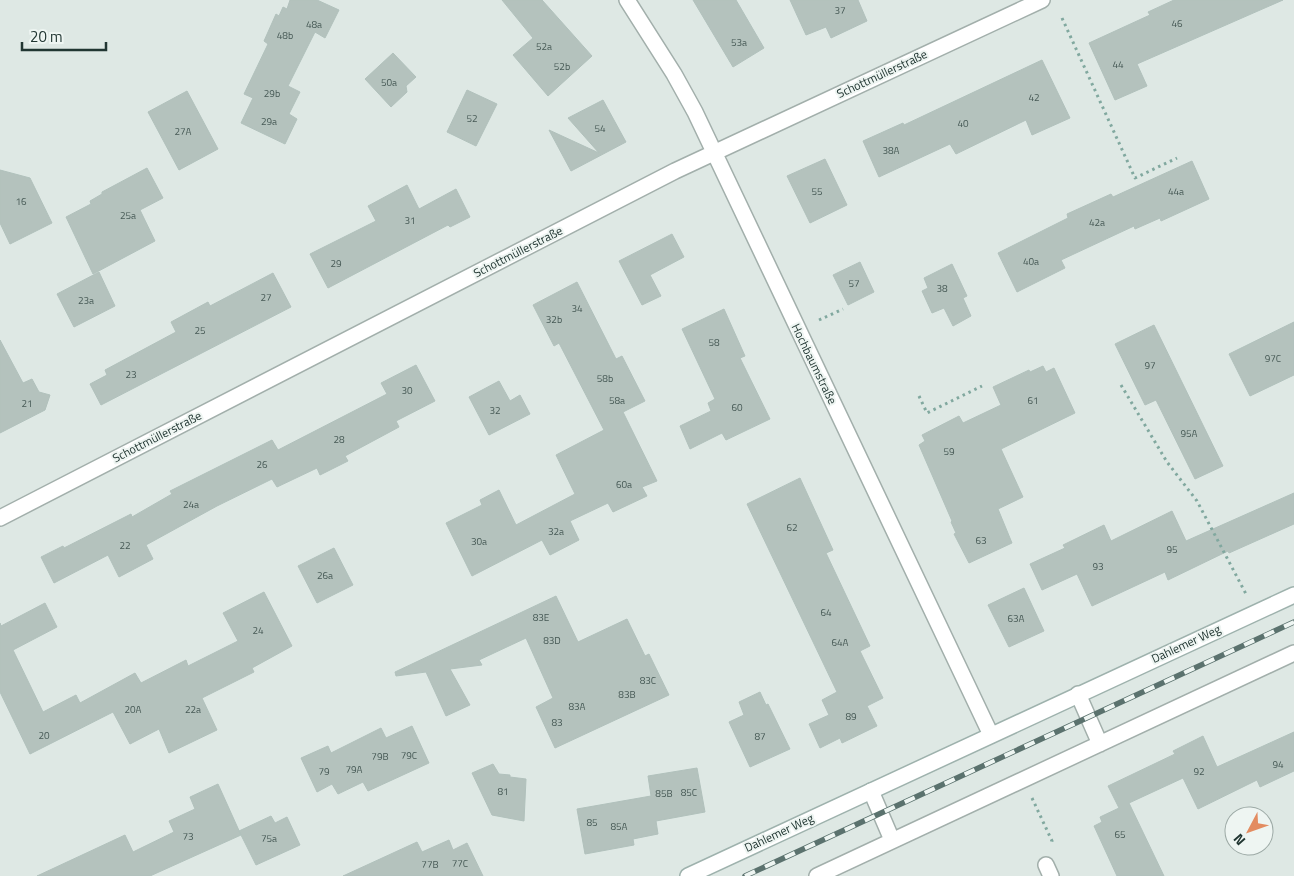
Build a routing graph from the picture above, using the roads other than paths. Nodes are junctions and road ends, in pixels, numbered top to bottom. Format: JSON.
{"nodes":[{"id":1,"x":627,"y":0,"type":"edge"},
{"id":2,"x":1042,"y":0,"type":"edge"},
{"id":3,"x":714,"y":152,"type":"junction"},
{"id":4,"x":0,"y":518,"type":"edge"},
{"id":5,"x":1294,"y":595,"type":"edge"},
{"id":6,"x":1294,"y":653,"type":"edge"},
{"id":7,"x":1078,"y":694,"type":"junction"},
{"id":8,"x":991,"y":735,"type":"junction"},
{"id":9,"x":1100,"y":744,"type":"junction"},
{"id":10,"x":871,"y":791,"type":"junction"},
{"id":11,"x":892,"y":840,"type":"junction"},
{"id":12,"x":688,"y":876,"type":"edge"},
{"id":13,"x":817,"y":876,"type":"edge"}],
"edges":[{"from":1,"to":3,"type":"street","name":"Hochbaumstraße"},
{"from":2,"to":3,"type":"street","name":"Schottmüllerstraße"},
{"from":3,"to":4,"type":"street","name":"Schottmüllerstraße"},
{"from":3,"to":8,"type":"street","name":"Hochbaumstraße"},
{"from":5,"to":7,"type":"street","name":"Dahlemer Weg"},
{"from":6,"to":9,"type":"street"},
{"from":7,"to":8,"type":"street","name":"Dahlemer Weg"},
{"from":7,"to":9,"type":"street"},
{"from":8,"to":10,"type":"street","name":"Dahlemer Weg"},
{"from":9,"to":11,"type":"street"},
{"from":10,"to":11,"type":"street"},
{"from":10,"to":12,"type":"street","name":"Dahlemer Weg"},
{"from":11,"to":13,"type":"street"}]}
